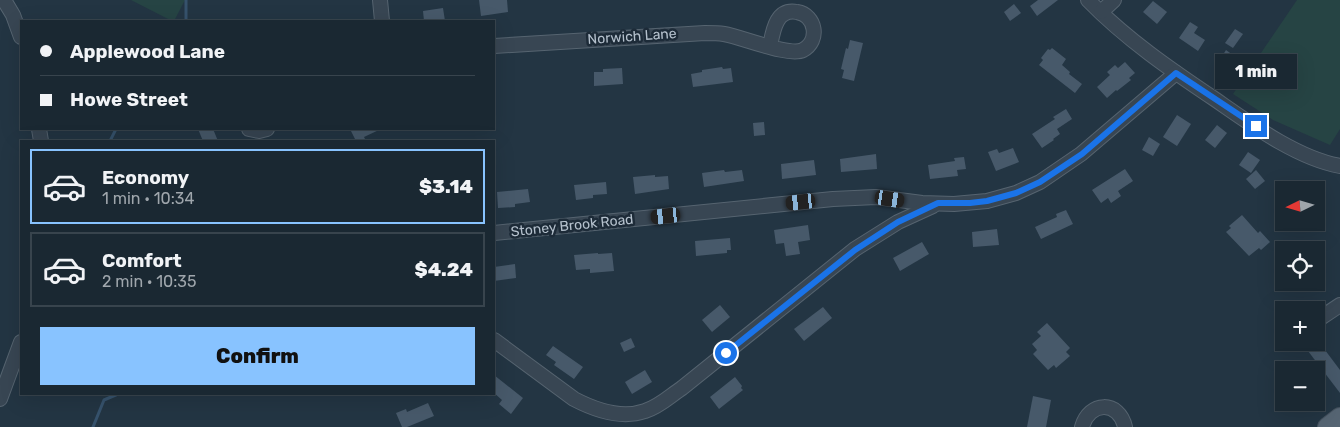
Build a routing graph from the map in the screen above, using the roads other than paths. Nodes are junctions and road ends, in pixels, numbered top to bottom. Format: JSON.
{"nodes":[{"id":1,"x":4,"y":0,"type":"edge"},
{"id":2,"x":380,"y":0,"type":"edge"},
{"id":3,"x":1088,"y":0,"type":"edge"},
{"id":4,"x":1114,"y":0,"type":"edge"},
{"id":5,"x":1100,"y":12,"type":"junction"},
{"id":6,"x":7,"y":16,"type":"edge"},
{"id":7,"x":382,"y":20,"type":"edge"},
{"id":8,"x":20,"y":36,"type":"edge"},
{"id":9,"x":495,"y":46,"type":"edge"},
{"id":10,"x":770,"y":46,"type":"dead end"},
{"id":11,"x":1176,"y":73,"type":"junction"},
{"id":12,"x":1340,"y":166,"type":"edge"},
{"id":13,"x":938,"y":203,"type":"junction"},
{"id":14,"x":495,"y":233,"type":"edge"},
{"id":15,"x":1340,"y":305,"type":"edge"},
{"id":16,"x":1325,"y":314,"type":"edge"},
{"id":17,"x":495,"y":341,"type":"edge"},
{"id":18,"x":20,"y":345,"type":"edge"},
{"id":19,"x":0,"y":399,"type":"edge"},
{"id":20,"x":1340,"y":417,"type":"edge"},
{"id":21,"x":1082,"y":427,"type":"edge"},
{"id":22,"x":1125,"y":427,"type":"edge"},
{"id":23,"x":1326,"y":427,"type":"edge"}],
"edges":[{"from":1,"to":6,"type":"street"},
{"from":2,"to":7,"type":"street"},
{"from":3,"to":5,"type":"street"},
{"from":4,"to":5,"type":"street"},
{"from":5,"to":11,"type":"street"},
{"from":6,"to":8,"type":"street"},
{"from":9,"to":10,"type":"street","name":"Norwich Lane"},
{"from":11,"to":12,"type":"street"},
{"from":11,"to":13,"type":"street","name":"Stoney Brook Road"},
{"from":13,"to":14,"type":"street","name":"Stoney Brook Road"},
{"from":13,"to":17,"type":"street"},
{"from":15,"to":16,"type":"street"},
{"from":18,"to":19,"type":"street"},
{"from":20,"to":23,"type":"main road"},
{"from":21,"to":22,"type":"street"}]}
